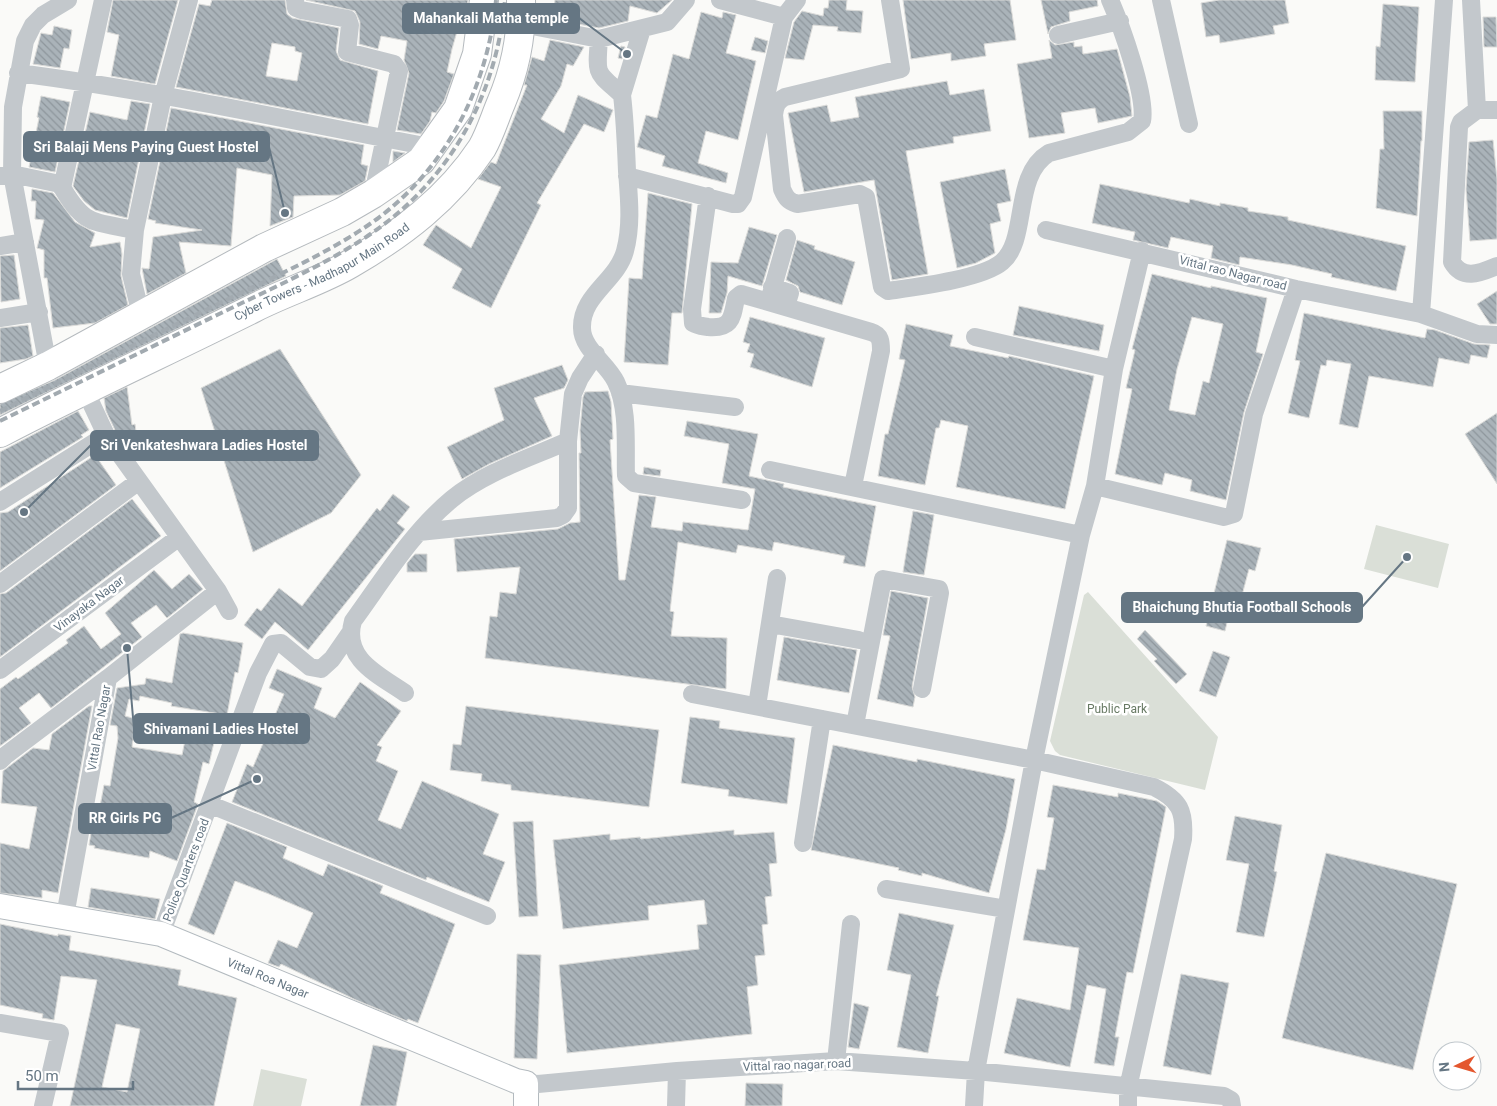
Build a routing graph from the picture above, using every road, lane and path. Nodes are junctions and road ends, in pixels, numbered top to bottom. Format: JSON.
{"nodes":[{"id":1,"x":68,"y":0,"type":"edge"},
{"id":2,"x":103,"y":0,"type":"edge"},
{"id":3,"x":189,"y":0,"type":"edge"},
{"id":4,"x":295,"y":0,"type":"edge"},
{"id":5,"x":484,"y":0,"type":"edge"},
{"id":6,"x":686,"y":0,"type":"edge"},
{"id":7,"x":720,"y":0,"type":"edge"},
{"id":8,"x":797,"y":0,"type":"edge"},
{"id":9,"x":890,"y":0,"type":"edge"},
{"id":10,"x":1110,"y":0,"type":"edge"},
{"id":11,"x":1161,"y":0,"type":"edge"},
{"id":12,"x":1444,"y":0,"type":"edge"},
{"id":13,"x":1471,"y":0,"type":"edge"},
{"id":14,"x":522,"y":12,"type":"edge"},
{"id":15,"x":784,"y":17,"type":"junction"},
{"id":16,"x":1120,"y":22,"type":"junction"},
{"id":17,"x":642,"y":29,"type":"junction"},
{"id":18,"x":1058,"y":34,"type":"dead end"},
{"id":19,"x":599,"y":39,"type":"junction"},
{"id":20,"x":18,"y":72,"type":"junction"},
{"id":21,"x":85,"y":81,"type":"junction"},
{"id":22,"x":622,"y":95,"type":"junction"},
{"id":23,"x":163,"y":96,"type":"junction"},
{"id":24,"x":6,"y":102,"type":"edge"},
{"id":25,"x":1477,"y":110,"type":"junction"},
{"id":26,"x":1497,"y":110,"type":"edge"},
{"id":27,"x":1189,"y":124,"type":"dead end"},
{"id":28,"x":385,"y":138,"type":"junction"},
{"id":29,"x":430,"y":147,"type":"junction"},
{"id":30,"x":6,"y":175,"type":"edge"},
{"id":31,"x":628,"y":176,"type":"junction"},
{"id":32,"x":62,"y":188,"type":"junction"},
{"id":33,"x":373,"y":194,"type":"junction"},
{"id":34,"x":708,"y":196,"type":"junction"},
{"id":35,"x":135,"y":230,"type":"junction"},
{"id":36,"x":1046,"y":230,"type":"dead end"},
{"id":37,"x":784,"y":237,"type":"dead end"},
{"id":38,"x":25,"y":242,"type":"junction"},
{"id":39,"x":0,"y":246,"type":"edge"},
{"id":40,"x":1142,"y":251,"type":"junction"},
{"id":41,"x":1424,"y":261,"type":"junction"},
{"id":42,"x":1452,"y":262,"type":"junction"},
{"id":43,"x":1497,"y":266,"type":"edge"},
{"id":44,"x":1296,"y":289,"type":"junction"},
{"id":45,"x":768,"y":296,"type":"junction"},
{"id":46,"x":39,"y":312,"type":"junction"},
{"id":47,"x":1421,"y":314,"type":"junction"},
{"id":48,"x":141,"y":315,"type":"junction"},
{"id":49,"x":0,"y":318,"type":"edge"},
{"id":50,"x":1497,"y":335,"type":"edge"},
{"id":51,"x":975,"y":337,"type":"dead end"},
{"id":52,"x":1047,"y":343,"type":"dead end"},
{"id":53,"x":596,"y":354,"type":"junction"},
{"id":54,"x":1116,"y":364,"type":"junction"},
{"id":55,"x":48,"y":366,"type":"junction"},
{"id":56,"x":0,"y":389,"type":"edge"},
{"id":57,"x":85,"y":390,"type":"junction"},
{"id":58,"x":620,"y":393,"type":"junction"},
{"id":59,"x":736,"y":407,"type":"dead end"},
{"id":60,"x":0,"y":433,"type":"edge"},
{"id":61,"x":106,"y":435,"type":"junction"},
{"id":62,"x":568,"y":441,"type":"junction"},
{"id":63,"x":770,"y":470,"type":"dead end"},
{"id":64,"x":139,"y":481,"type":"junction"},
{"id":65,"x":852,"y":486,"type":"junction"},
{"id":66,"x":1095,"y":486,"type":"junction"},
{"id":67,"x":742,"y":500,"type":"dead end"},
{"id":68,"x":0,"y":502,"type":"edge"},
{"id":69,"x":419,"y":532,"type":"junction"},
{"id":70,"x":1081,"y":535,"type":"junction"},
{"id":71,"x":178,"y":538,"type":"junction"},
{"id":72,"x":778,"y":578,"type":"dead end"},
{"id":73,"x":0,"y":584,"type":"edge"},
{"id":74,"x":218,"y":591,"type":"junction"},
{"id":75,"x":229,"y":611,"type":"dead end"},
{"id":76,"x":770,"y":624,"type":"junction"},
{"id":77,"x":350,"y":632,"type":"junction"},
{"id":78,"x":859,"y":640,"type":"dead end"},
{"id":79,"x":0,"y":670,"type":"edge"},
{"id":80,"x":108,"y":678,"type":"junction"},
{"id":81,"x":922,"y":689,"type":"dead end"},
{"id":82,"x":405,"y":693,"type":"dead end"},
{"id":83,"x":692,"y":694,"type":"dead end"},
{"id":84,"x":757,"y":706,"type":"junction"},
{"id":85,"x":822,"y":719,"type":"junction"},
{"id":86,"x":855,"y":725,"type":"junction"},
{"id":87,"x":1034,"y":760,"type":"junction"},
{"id":88,"x":0,"y":761,"type":"edge"},
{"id":89,"x":211,"y":805,"type":"junction"},
{"id":90,"x":804,"y":843,"type":"dead end"},
{"id":91,"x":886,"y":890,"type":"dead end"},
{"id":92,"x":0,"y":906,"type":"edge"},
{"id":93,"x":1006,"y":909,"type":"junction"},
{"id":94,"x":65,"y":916,"type":"junction"},
{"id":95,"x":487,"y":916,"type":"dead end"},
{"id":96,"x":851,"y":924,"type":"dead end"},
{"id":97,"x":161,"y":934,"type":"junction"},
{"id":98,"x":0,"y":1023,"type":"edge"},
{"id":99,"x":836,"y":1061,"type":"junction"},
{"id":100,"x":677,"y":1071,"type":"junction"},
{"id":101,"x":976,"y":1071,"type":"junction"},
{"id":102,"x":1128,"y":1088,"type":"junction"},
{"id":103,"x":526,"y":1094,"type":"edge"},
{"id":104,"x":43,"y":1106,"type":"edge"},
{"id":105,"x":676,"y":1106,"type":"edge"},
{"id":106,"x":974,"y":1106,"type":"edge"},
{"id":107,"x":1128,"y":1106,"type":"edge"},
{"id":108,"x":1232,"y":1106,"type":"edge"}],
"edges":[{"from":1,"to":20,"type":"street"},
{"from":2,"to":21,"type":"street"},
{"from":3,"to":23,"type":"street"},
{"from":4,"to":28,"type":"street"},
{"from":5,"to":29,"type":"main road"},
{"from":6,"to":17,"type":"street"},
{"from":7,"to":15,"type":"street"},
{"from":8,"to":15,"type":"street"},
{"from":9,"to":16,"type":"street"},
{"from":10,"to":16,"type":"street"},
{"from":11,"to":27,"type":"street"},
{"from":12,"to":41,"type":"street"},
{"from":13,"to":25,"type":"street"},
{"from":14,"to":19,"type":"street"},
{"from":14,"to":57,"type":"main road","name":"Cyber Towers - Madhapur Main Road"},
{"from":15,"to":34,"type":"street"},
{"from":16,"to":18,"type":"street"},
{"from":17,"to":19,"type":"street"},
{"from":17,"to":22,"type":"street"},
{"from":19,"to":22,"type":"street"},
{"from":20,"to":21,"type":"street"},
{"from":20,"to":24,"type":"street"},
{"from":21,"to":23,"type":"street"},
{"from":21,"to":32,"type":"street"},
{"from":22,"to":31,"type":"street"},
{"from":23,"to":28,"type":"street"},
{"from":23,"to":35,"type":"street"},
{"from":24,"to":30,"type":"street"},
{"from":25,"to":26,"type":"street"},
{"from":25,"to":42,"type":"street"},
{"from":28,"to":29,"type":"street"},
{"from":28,"to":33,"type":"street"},
{"from":29,"to":33,"type":"main road"},
{"from":30,"to":32,"type":"street"},
{"from":30,"to":38,"type":"street"},
{"from":31,"to":34,"type":"street"},
{"from":31,"to":53,"type":"street"},
{"from":32,"to":35,"type":"street"},
{"from":33,"to":48,"type":"main road"},
{"from":34,"to":45,"type":"street"},
{"from":35,"to":48,"type":"street"},
{"from":36,"to":40,"type":"street","name":"Vittal rao Nagar road"},
{"from":37,"to":45,"type":"street"},
{"from":38,"to":39,"type":"street"},
{"from":38,"to":46,"type":"street"},
{"from":40,"to":44,"type":"street","name":"Vittal rao Nagar road"},
{"from":40,"to":54,"type":"street"},
{"from":41,"to":42,"type":"street"},
{"from":41,"to":47,"type":"street"},
{"from":42,"to":43,"type":"street"},
{"from":44,"to":47,"type":"street","name":"Vittal rao Nagar road"},
{"from":44,"to":66,"type":"street"},
{"from":45,"to":65,"type":"street"},
{"from":46,"to":49,"type":"street"},
{"from":46,"to":55,"type":"street"},
{"from":47,"to":50,"type":"street","name":"Vittal rao Nagar road"},
{"from":48,"to":55,"type":"main road"},
{"from":51,"to":54,"type":"street"},
{"from":52,"to":54,"type":"street"},
{"from":53,"to":58,"type":"street"},
{"from":53,"to":62,"type":"street"},
{"from":54,"to":66,"type":"street"},
{"from":55,"to":56,"type":"main road"},
{"from":57,"to":60,"type":"main road","name":"Cyber Towers - Madhapur Main Road"},
{"from":57,"to":61,"type":"street"},
{"from":58,"to":59,"type":"street"},
{"from":58,"to":67,"type":"street"},
{"from":61,"to":64,"type":"street"},
{"from":61,"to":68,"type":"street"},
{"from":62,"to":69,"type":"street"},
{"from":62,"to":69,"type":"street"},
{"from":63,"to":65,"type":"street"},
{"from":64,"to":71,"type":"street"},
{"from":64,"to":73,"type":"street"},
{"from":65,"to":70,"type":"street"},
{"from":66,"to":70,"type":"street"},
{"from":69,"to":77,"type":"street"},
{"from":70,"to":87,"type":"street"},
{"from":71,"to":74,"type":"street"},
{"from":71,"to":79,"type":"street","name":"Vinayaka Nagar"},
{"from":72,"to":76,"type":"street"},
{"from":74,"to":75,"type":"street"},
{"from":74,"to":80,"type":"street","name":"Vittal Rao Nagar"},
{"from":76,"to":78,"type":"street"},
{"from":76,"to":84,"type":"street"},
{"from":77,"to":82,"type":"street"},
{"from":77,"to":89,"type":"street","name":"Police Quarters road"},
{"from":80,"to":88,"type":"street"},
{"from":80,"to":94,"type":"street","name":"Vittal Rao Nagar"},
{"from":81,"to":86,"type":"street"},
{"from":83,"to":84,"type":"street"},
{"from":84,"to":85,"type":"street"},
{"from":85,"to":86,"type":"street"},
{"from":85,"to":90,"type":"street"},
{"from":86,"to":87,"type":"street"},
{"from":87,"to":93,"type":"street"},
{"from":87,"to":102,"type":"street"},
{"from":89,"to":95,"type":"street"},
{"from":89,"to":97,"type":"street","name":"Police Quarters road"},
{"from":91,"to":93,"type":"street"},
{"from":92,"to":94,"type":"street","name":"Vittal Roa Nagar"},
{"from":93,"to":101,"type":"street"},
{"from":94,"to":97,"type":"street","name":"Vittal Roa Nagar"},
{"from":96,"to":99,"type":"street"},
{"from":97,"to":103,"type":"street","name":"Vittal Roa Nagar"},
{"from":98,"to":104,"type":"street"},
{"from":99,"to":100,"type":"street","name":"Vittal rao nagar road"},
{"from":99,"to":101,"type":"street","name":"Vittal rao nagar road"},
{"from":100,"to":103,"type":"street","name":"Vittal rao nagar road"},
{"from":100,"to":105,"type":"street"},
{"from":101,"to":102,"type":"street","name":"Vittal rao nagar road"},
{"from":101,"to":106,"type":"street"},
{"from":102,"to":107,"type":"street"},
{"from":102,"to":108,"type":"street","name":"Vittal rao nagar road"}]}
